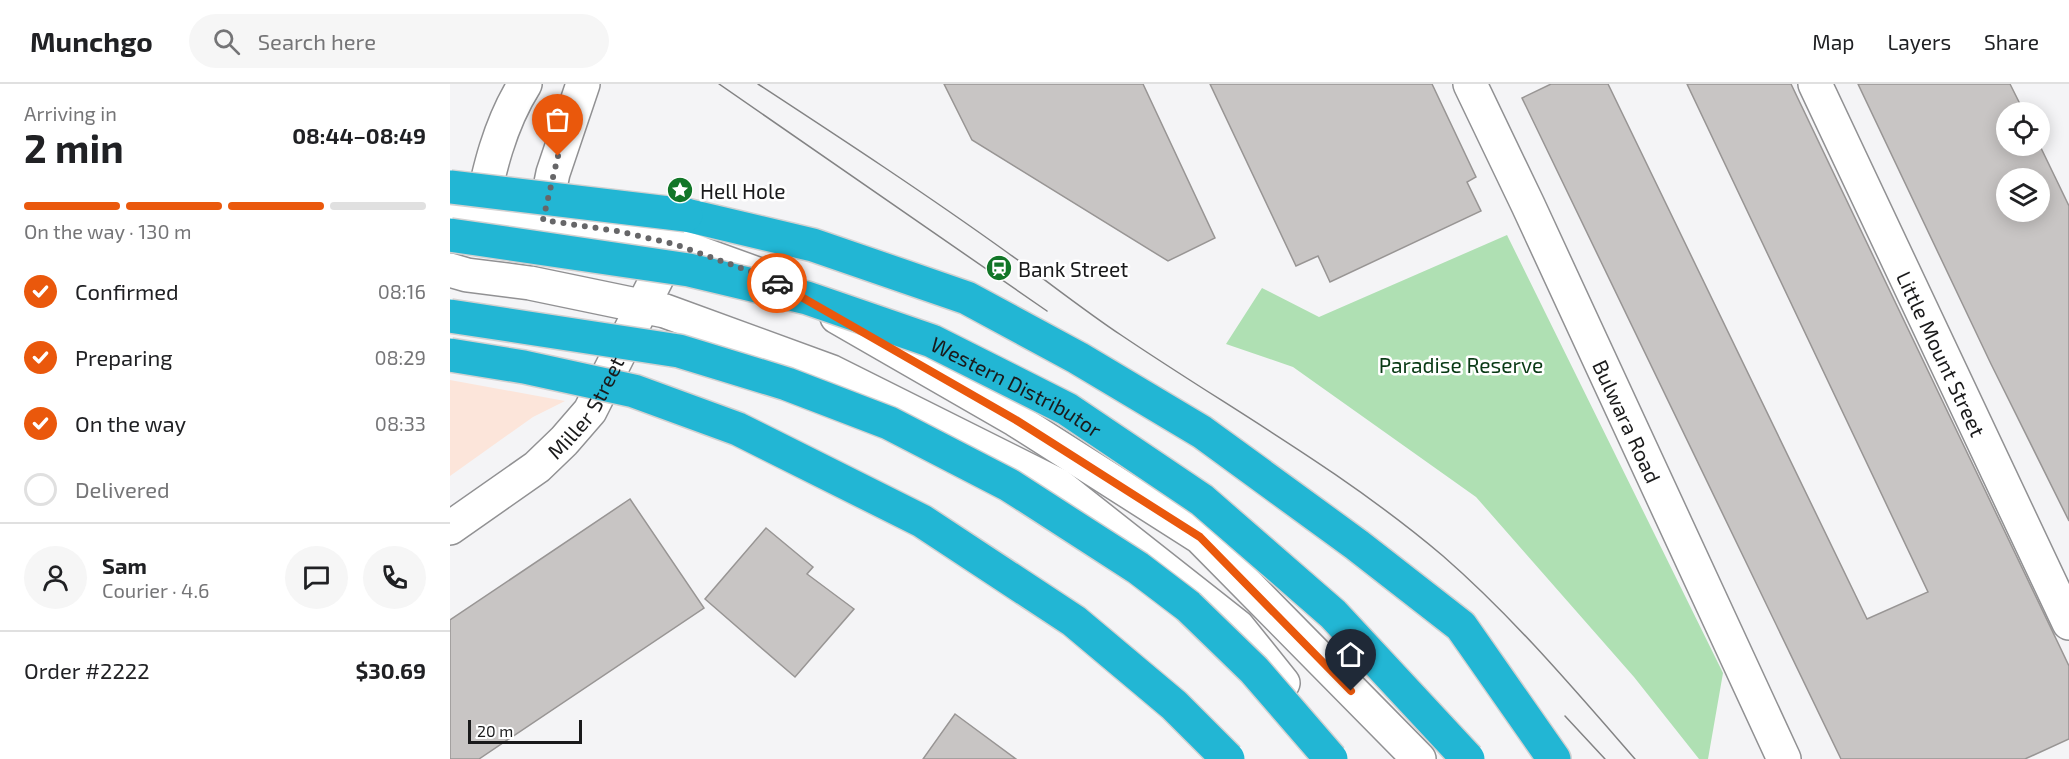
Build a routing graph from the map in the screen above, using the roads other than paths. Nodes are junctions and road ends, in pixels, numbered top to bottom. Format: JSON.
{"nodes":[{"id":1,"x":525,"y":84,"type":"edge"},
{"id":2,"x":584,"y":84,"type":"edge"},
{"id":3,"x":1470,"y":84,"type":"edge"},
{"id":4,"x":1815,"y":84,"type":"edge"},
{"id":5,"x":450,"y":187,"type":"edge"},
{"id":6,"x":465,"y":210,"type":"edge"},
{"id":7,"x":543,"y":220,"type":"junction"},
{"id":8,"x":450,"y":235,"type":"edge"},
{"id":9,"x":674,"y":244,"type":"junction"},
{"id":10,"x":458,"y":273,"type":"edge"},
{"id":11,"x":530,"y":284,"type":"junction"},
{"id":12,"x":643,"y":307,"type":"junction"},
{"id":13,"x":450,"y":316,"type":"edge"},
{"id":14,"x":450,"y":355,"type":"edge"},
{"id":15,"x":450,"y":528,"type":"edge"},
{"id":16,"x":2069,"y":623,"type":"edge"},
{"id":17,"x":1228,"y":759,"type":"edge"},
{"id":18,"x":1331,"y":759,"type":"edge"},
{"id":19,"x":1345,"y":759,"type":"edge"},
{"id":20,"x":1419,"y":759,"type":"edge"},
{"id":21,"x":1468,"y":759,"type":"edge"},
{"id":22,"x":1554,"y":759,"type":"edge"},
{"id":23,"x":1784,"y":759,"type":"edge"}],
"edges":[{"from":1,"to":6,"type":"street"},
{"from":2,"to":7,"type":"street"},
{"from":3,"to":23,"type":"street","name":"Bulwara Road"},
{"from":4,"to":16,"type":"street","name":"Little Mount Street"},
{"from":5,"to":22,"type":"highway","bridge":true},
{"from":6,"to":7,"type":"street"},
{"from":6,"to":10,"type":"street"},
{"from":7,"to":9,"type":"street"},
{"from":7,"to":11,"type":"street"},
{"from":8,"to":21,"type":"highway","name":"Western Distributor","bridge":true},
{"from":9,"to":12,"type":"street","name":"Miller Street"},
{"from":9,"to":20,"type":"street"},
{"from":10,"to":11,"type":"street"},
{"from":11,"to":12,"type":"street"},
{"from":12,"to":15,"type":"street","name":"Miller Street"},
{"from":12,"to":19,"type":"street"},
{"from":13,"to":18,"type":"highway","bridge":true},
{"from":14,"to":17,"type":"highway","bridge":true}]}
